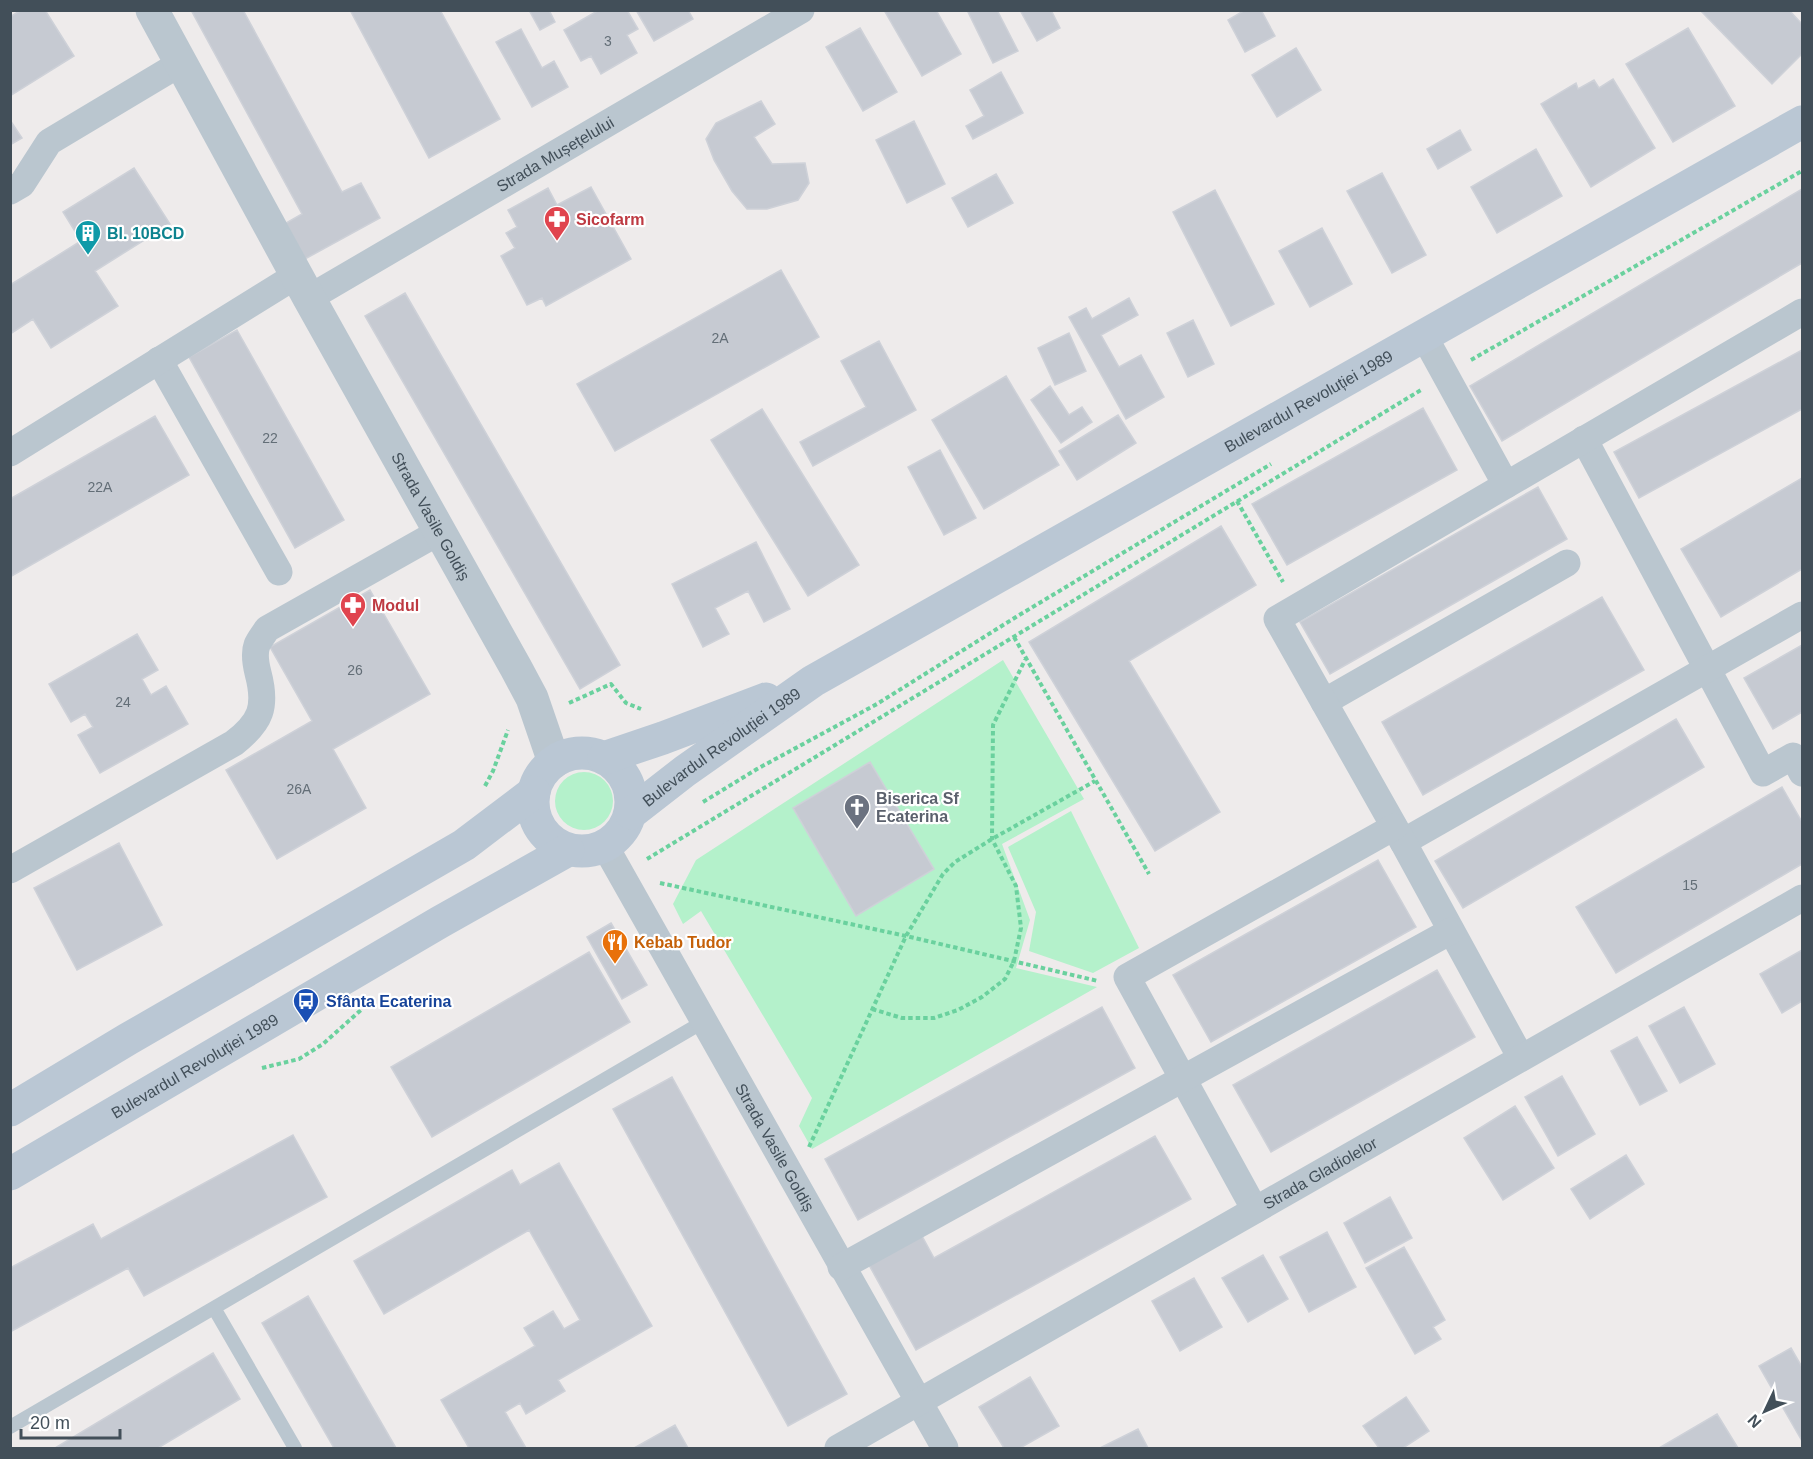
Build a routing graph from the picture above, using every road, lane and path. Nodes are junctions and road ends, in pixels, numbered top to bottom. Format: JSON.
{"nodes":[{"id":1,"x":152,"y":10,"type":"edge"},
{"id":2,"x":801,"y":10,"type":"edge"},
{"id":3,"x":181,"y":63,"type":"junction"},
{"id":4,"x":1803,"y":122,"type":"edge"},
{"id":5,"x":1803,"y":171,"type":"edge"},
{"id":6,"x":10,"y":191,"type":"edge"},
{"id":7,"x":303,"y":287,"type":"junction"},
{"id":8,"x":1803,"y":312,"type":"edge"},
{"id":9,"x":1424,"y":336,"type":"junction"},
{"id":10,"x":159,"y":360,"type":"junction"},
{"id":11,"x":1445,"y":375,"type":"junction"},
{"id":12,"x":1584,"y":439,"type":"junction"},
{"id":13,"x":10,"y":453,"type":"edge"},
{"id":14,"x":1277,"y":460,"type":"dead end"},
{"id":15,"x":1506,"y":485,"type":"junction"},
{"id":16,"x":1237,"y":501,"type":"junction"},
{"id":17,"x":439,"y":532,"type":"junction"},
{"id":18,"x":1567,"y":563,"type":"dead end"},
{"id":19,"x":279,"y":572,"type":"dead end"},
{"id":20,"x":1297,"y":606,"type":"junction"},
{"id":21,"x":1803,"y":615,"type":"edge"},
{"id":22,"x":1014,"y":637,"type":"junction"},
{"id":23,"x":1026,"y":658,"type":"junction"},
{"id":24,"x":1708,"y":669,"type":"junction"},
{"id":25,"x":813,"y":681,"type":"junction"},
{"id":26,"x":1324,"y":702,"type":"junction"},
{"id":27,"x":558,"y":707,"type":"dead end"},
{"id":28,"x":647,"y":712,"type":"dead end"},
{"id":29,"x":517,"y":726,"type":"dead end"},
{"id":30,"x":604,"y":758,"type":"junction"},
{"id":31,"x":554,"y":762,"type":"junction"},
{"id":32,"x":1803,"y":773,"type":"edge"},
{"id":33,"x":1095,"y":781,"type":"junction"},
{"id":34,"x":483,"y":790,"type":"dead end"},
{"id":35,"x":534,"y":792,"type":"junction"},
{"id":36,"x":700,"y":804,"type":"dead end"},
{"id":37,"x":631,"y":813,"type":"junction"},
{"id":38,"x":1398,"y":835,"type":"junction"},
{"id":39,"x":992,"y":839,"type":"junction"},
{"id":40,"x":605,"y":846,"type":"junction"},
{"id":41,"x":568,"y":850,"type":"junction"},
{"id":42,"x":10,"y":870,"type":"edge"},
{"id":43,"x":1149,"y":874,"type":"dead end"},
{"id":44,"x":621,"y":875,"type":"junction"},
{"id":45,"x":1803,"y":898,"type":"edge"},
{"id":46,"x":1451,"y":931,"type":"junction"},
{"id":47,"x":906,"y":936,"type":"junction"},
{"id":48,"x":1014,"y":961,"type":"junction"},
{"id":49,"x":1127,"y":977,"type":"junction"},
{"id":50,"x":872,"y":1008,"type":"junction"},
{"id":51,"x":703,"y":1022,"type":"junction"},
{"id":52,"x":1521,"y":1058,"type":"junction"},
{"id":53,"x":1181,"y":1078,"type":"junction"},
{"id":54,"x":10,"y":1110,"type":"edge"},
{"id":55,"x":10,"y":1174,"type":"edge"},
{"id":56,"x":793,"y":1180,"type":"junction"},
{"id":57,"x":1255,"y":1210,"type":"junction"},
{"id":58,"x":841,"y":1267,"type":"junction"},
{"id":59,"x":214,"y":1308,"type":"junction"},
{"id":60,"x":918,"y":1402,"type":"junction"},
{"id":61,"x":10,"y":1427,"type":"edge"},
{"id":62,"x":295,"y":1449,"type":"edge"},
{"id":63,"x":837,"y":1449,"type":"edge"},
{"id":64,"x":945,"y":1449,"type":"edge"}],
"edges":[{"from":1,"to":3,"type":"street","name":"Strada Vasile Goldiș"},
{"from":2,"to":7,"type":"street","name":"Strada Mușețelului"},
{"from":3,"to":6,"type":"street"},
{"from":3,"to":7,"type":"street","name":"Strada Vasile Goldiș"},
{"from":4,"to":9,"type":"main road","name":"Bulevardul Revoluției 1989"},
{"from":5,"to":11,"type":"path"},
{"from":7,"to":10,"type":"street"},
{"from":7,"to":17,"type":"street","name":"Strada Vasile Goldiș"},
{"from":8,"to":12,"type":"street"},
{"from":9,"to":11,"type":"street"},
{"from":9,"to":25,"type":"main road","name":"Bulevardul Revoluției 1989"},
{"from":10,"to":13,"type":"street"},
{"from":10,"to":19,"type":"street"},
{"from":11,"to":15,"type":"street"},
{"from":11,"to":16,"type":"path"},
{"from":12,"to":15,"type":"street"},
{"from":12,"to":24,"type":"street"},
{"from":14,"to":36,"type":"path"},
{"from":15,"to":20,"type":"street"},
{"from":16,"to":20,"type":"path"},
{"from":16,"to":22,"type":"path"},
{"from":17,"to":31,"type":"street","name":"Strada Vasile Goldiș"},
{"from":17,"to":42,"type":"street"},
{"from":18,"to":26,"type":"street"},
{"from":20,"to":26,"type":"street"},
{"from":21,"to":24,"type":"street"},
{"from":22,"to":23,"type":"path"},
{"from":22,"to":44,"type":"path"},
{"from":23,"to":33,"type":"path"},
{"from":23,"to":39,"type":"path"},
{"from":24,"to":32,"type":"street"},
{"from":24,"to":38,"type":"street"},
{"from":25,"to":30,"type":"main road","name":"Bulevardul Revoluției 1989"},
{"from":25,"to":37,"type":"main road","name":"Bulevardul Revoluției 1989"},
{"from":26,"to":38,"type":"street"},
{"from":27,"to":28,"type":"path"},
{"from":29,"to":34,"type":"path"},
{"from":30,"to":31,"type":"main road"},
{"from":30,"to":37,"type":"main road"},
{"from":31,"to":35,"type":"main road"},
{"from":33,"to":39,"type":"path"},
{"from":33,"to":43,"type":"path"},
{"from":35,"to":41,"type":"main road"},
{"from":35,"to":54,"type":"main road"},
{"from":37,"to":40,"type":"main road"},
{"from":38,"to":46,"type":"street"},
{"from":38,"to":49,"type":"street"},
{"from":39,"to":47,"type":"path"},
{"from":39,"to":48,"type":"path"},
{"from":40,"to":41,"type":"main road"},
{"from":40,"to":44,"type":"street","name":"Strada Vasile Goldiș"},
{"from":41,"to":55,"type":"main road","name":"Bulevardul Revoluției 1989"},
{"from":44,"to":47,"type":"path"},
{"from":44,"to":51,"type":"street","name":"Strada Vasile Goldiș"},
{"from":45,"to":52,"type":"street","name":"Strada Gladiolelor"},
{"from":46,"to":52,"type":"street"},
{"from":46,"to":53,"type":"street"},
{"from":47,"to":48,"type":"path"},
{"from":47,"to":50,"type":"path"},
{"from":48,"to":49,"type":"path"},
{"from":48,"to":50,"type":"path"},
{"from":49,"to":53,"type":"street"},
{"from":50,"to":56,"type":"path"},
{"from":51,"to":56,"type":"street","name":"Strada Vasile Goldiș"},
{"from":51,"to":59,"type":"lane"},
{"from":52,"to":57,"type":"street","name":"Strada Gladiolelor"},
{"from":53,"to":57,"type":"street"},
{"from":53,"to":58,"type":"street"},
{"from":56,"to":58,"type":"street","name":"Strada Vasile Goldiș"},
{"from":57,"to":60,"type":"street","name":"Strada Gladiolelor"},
{"from":58,"to":60,"type":"street","name":"Strada Vasile Goldiș"},
{"from":59,"to":61,"type":"lane"},
{"from":59,"to":62,"type":"lane"},
{"from":60,"to":63,"type":"street","name":"Strada Gladiolelor"},
{"from":60,"to":64,"type":"street","name":"Strada Vasile Goldiș"}]}
